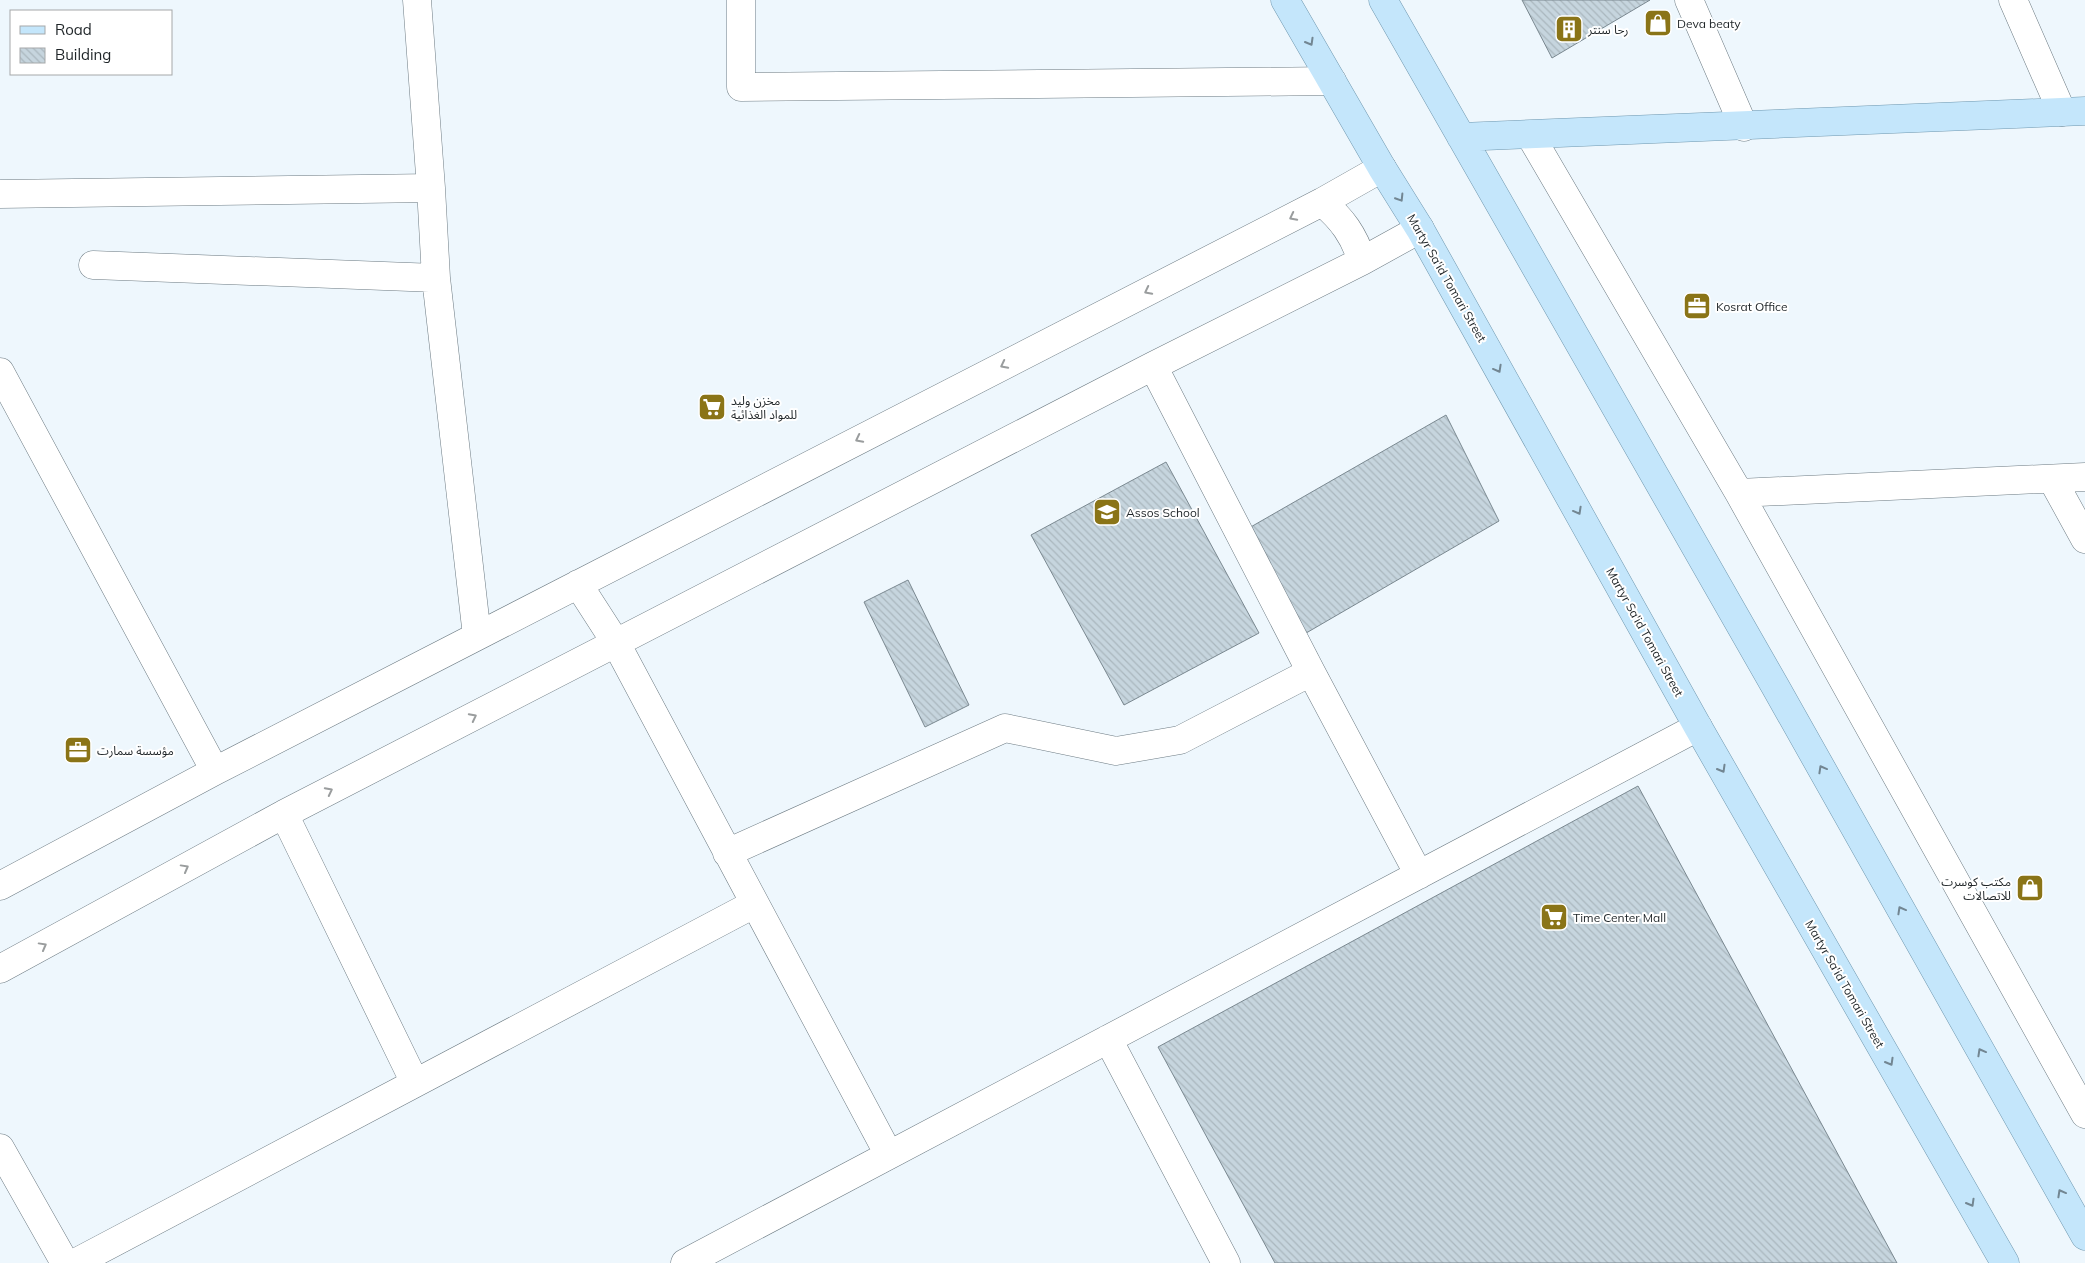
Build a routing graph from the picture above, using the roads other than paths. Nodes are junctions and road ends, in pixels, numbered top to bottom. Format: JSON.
{"nodes":[{"id":1,"x":417,"y":0,"type":"edge"},
{"id":2,"x":741,"y":0,"type":"edge"},
{"id":3,"x":1285,"y":0,"type":"edge"},
{"id":4,"x":1384,"y":0,"type":"edge"},
{"id":5,"x":1689,"y":0,"type":"edge"},
{"id":6,"x":2013,"y":0,"type":"edge"},
{"id":7,"x":1332,"y":81,"type":"junction"},
{"id":8,"x":2073,"y":111,"type":"edge"},
{"id":9,"x":1744,"y":126,"type":"junction"},
{"id":10,"x":1530,"y":135,"type":"junction"},
{"id":11,"x":1461,"y":137,"type":"junction"},
{"id":12,"x":1382,"y":168,"type":"junction"},
{"id":13,"x":431,"y":188,"type":"junction"},
{"id":14,"x":0,"y":194,"type":"edge"},
{"id":15,"x":1322,"y":202,"type":"junction"},
{"id":16,"x":1420,"y":229,"type":"junction"},
{"id":17,"x":1362,"y":261,"type":"junction"},
{"id":18,"x":93,"y":265,"type":"dead end"},
{"id":19,"x":436,"y":278,"type":"junction"},
{"id":20,"x":1153,"y":366,"type":"junction"},
{"id":21,"x":0,"y":372,"type":"edge"},
{"id":22,"x":2085,"y":477,"type":"edge"},
{"id":23,"x":2052,"y":479,"type":"junction"},
{"id":24,"x":1739,"y":493,"type":"junction"},
{"id":25,"x":2085,"y":539,"type":"edge"},
{"id":26,"x":578,"y":584,"type":"junction"},
{"id":27,"x":477,"y":636,"type":"junction"},
{"id":28,"x":616,"y":643,"type":"junction"},
{"id":29,"x":1310,"y":672,"type":"junction"},
{"id":30,"x":1698,"y":726,"type":"junction"},
{"id":31,"x":215,"y":771,"type":"junction"},
{"id":32,"x":284,"y":814,"type":"junction"},
{"id":33,"x":727,"y":853,"type":"junction"},
{"id":34,"x":1419,"y":874,"type":"junction"},
{"id":35,"x":0,"y":886,"type":"edge"},
{"id":36,"x":754,"y":904,"type":"junction"},
{"id":37,"x":0,"y":969,"type":"edge"},
{"id":38,"x":1108,"y":1039,"type":"junction"},
{"id":39,"x":415,"y":1083,"type":"junction"},
{"id":40,"x":2085,"y":1114,"type":"edge"},
{"id":41,"x":0,"y":1148,"type":"edge"},
{"id":42,"x":889,"y":1155,"type":"junction"},
{"id":43,"x":2085,"y":1236,"type":"edge"},
{"id":44,"x":64,"y":1263,"type":"edge"},
{"id":45,"x":75,"y":1263,"type":"edge"},
{"id":46,"x":685,"y":1263,"type":"edge"},
{"id":47,"x":1226,"y":1263,"type":"edge"},
{"id":48,"x":2005,"y":1263,"type":"edge"}],
"edges":[{"from":1,"to":13,"type":"street"},
{"from":2,"to":7,"type":"street"},
{"from":3,"to":7,"type":"main road","name":"Martyr Sa'id Tomari Street","one_way":true},
{"from":4,"to":11,"type":"main road"},
{"from":5,"to":9,"type":"street"},
{"from":6,"to":8,"type":"street"},
{"from":7,"to":12,"type":"main road","name":"Martyr Sa'id Tomari Street"},
{"from":8,"to":9,"type":"main road"},
{"from":9,"to":10,"type":"main road"},
{"from":10,"to":11,"type":"main road"},
{"from":10,"to":24,"type":"street"},
{"from":43,"to":11,"type":"main road","one_way":true},
{"from":12,"to":15,"type":"street"},
{"from":12,"to":16,"type":"main road","name":"Martyr Sa'id Tomari Street","one_way":true},
{"from":13,"to":14,"type":"street"},
{"from":13,"to":19,"type":"street"},
{"from":15,"to":17,"type":"street"},
{"from":15,"to":26,"type":"street","one_way":true},
{"from":16,"to":17,"type":"street"},
{"from":16,"to":30,"type":"main road","name":"Martyr Sa'id Tomari Street","one_way":true},
{"from":17,"to":20,"type":"street"},
{"from":18,"to":19,"type":"street"},
{"from":19,"to":27,"type":"street"},
{"from":20,"to":28,"type":"street"},
{"from":20,"to":29,"type":"street"},
{"from":21,"to":31,"type":"street"},
{"from":22,"to":23,"type":"street"},
{"from":23,"to":24,"type":"street"},
{"from":23,"to":25,"type":"street"},
{"from":24,"to":40,"type":"street"},
{"from":26,"to":27,"type":"street"},
{"from":26,"to":28,"type":"street"},
{"from":27,"to":31,"type":"street"},
{"from":32,"to":28,"type":"street","one_way":true},
{"from":28,"to":33,"type":"street"},
{"from":29,"to":33,"type":"street"},
{"from":29,"to":34,"type":"street"},
{"from":30,"to":34,"type":"street"},
{"from":30,"to":48,"type":"main road","name":"Martyr Sa'id Tomari Street","one_way":true},
{"from":31,"to":35,"type":"street"},
{"from":37,"to":32,"type":"street","one_way":true},
{"from":32,"to":39,"type":"street"},
{"from":33,"to":36,"type":"street"},
{"from":34,"to":38,"type":"street"},
{"from":36,"to":39,"type":"street"},
{"from":36,"to":42,"type":"street"},
{"from":38,"to":42,"type":"street"},
{"from":38,"to":47,"type":"street"},
{"from":39,"to":45,"type":"street"},
{"from":41,"to":44,"type":"street"},
{"from":42,"to":46,"type":"street"}]}
